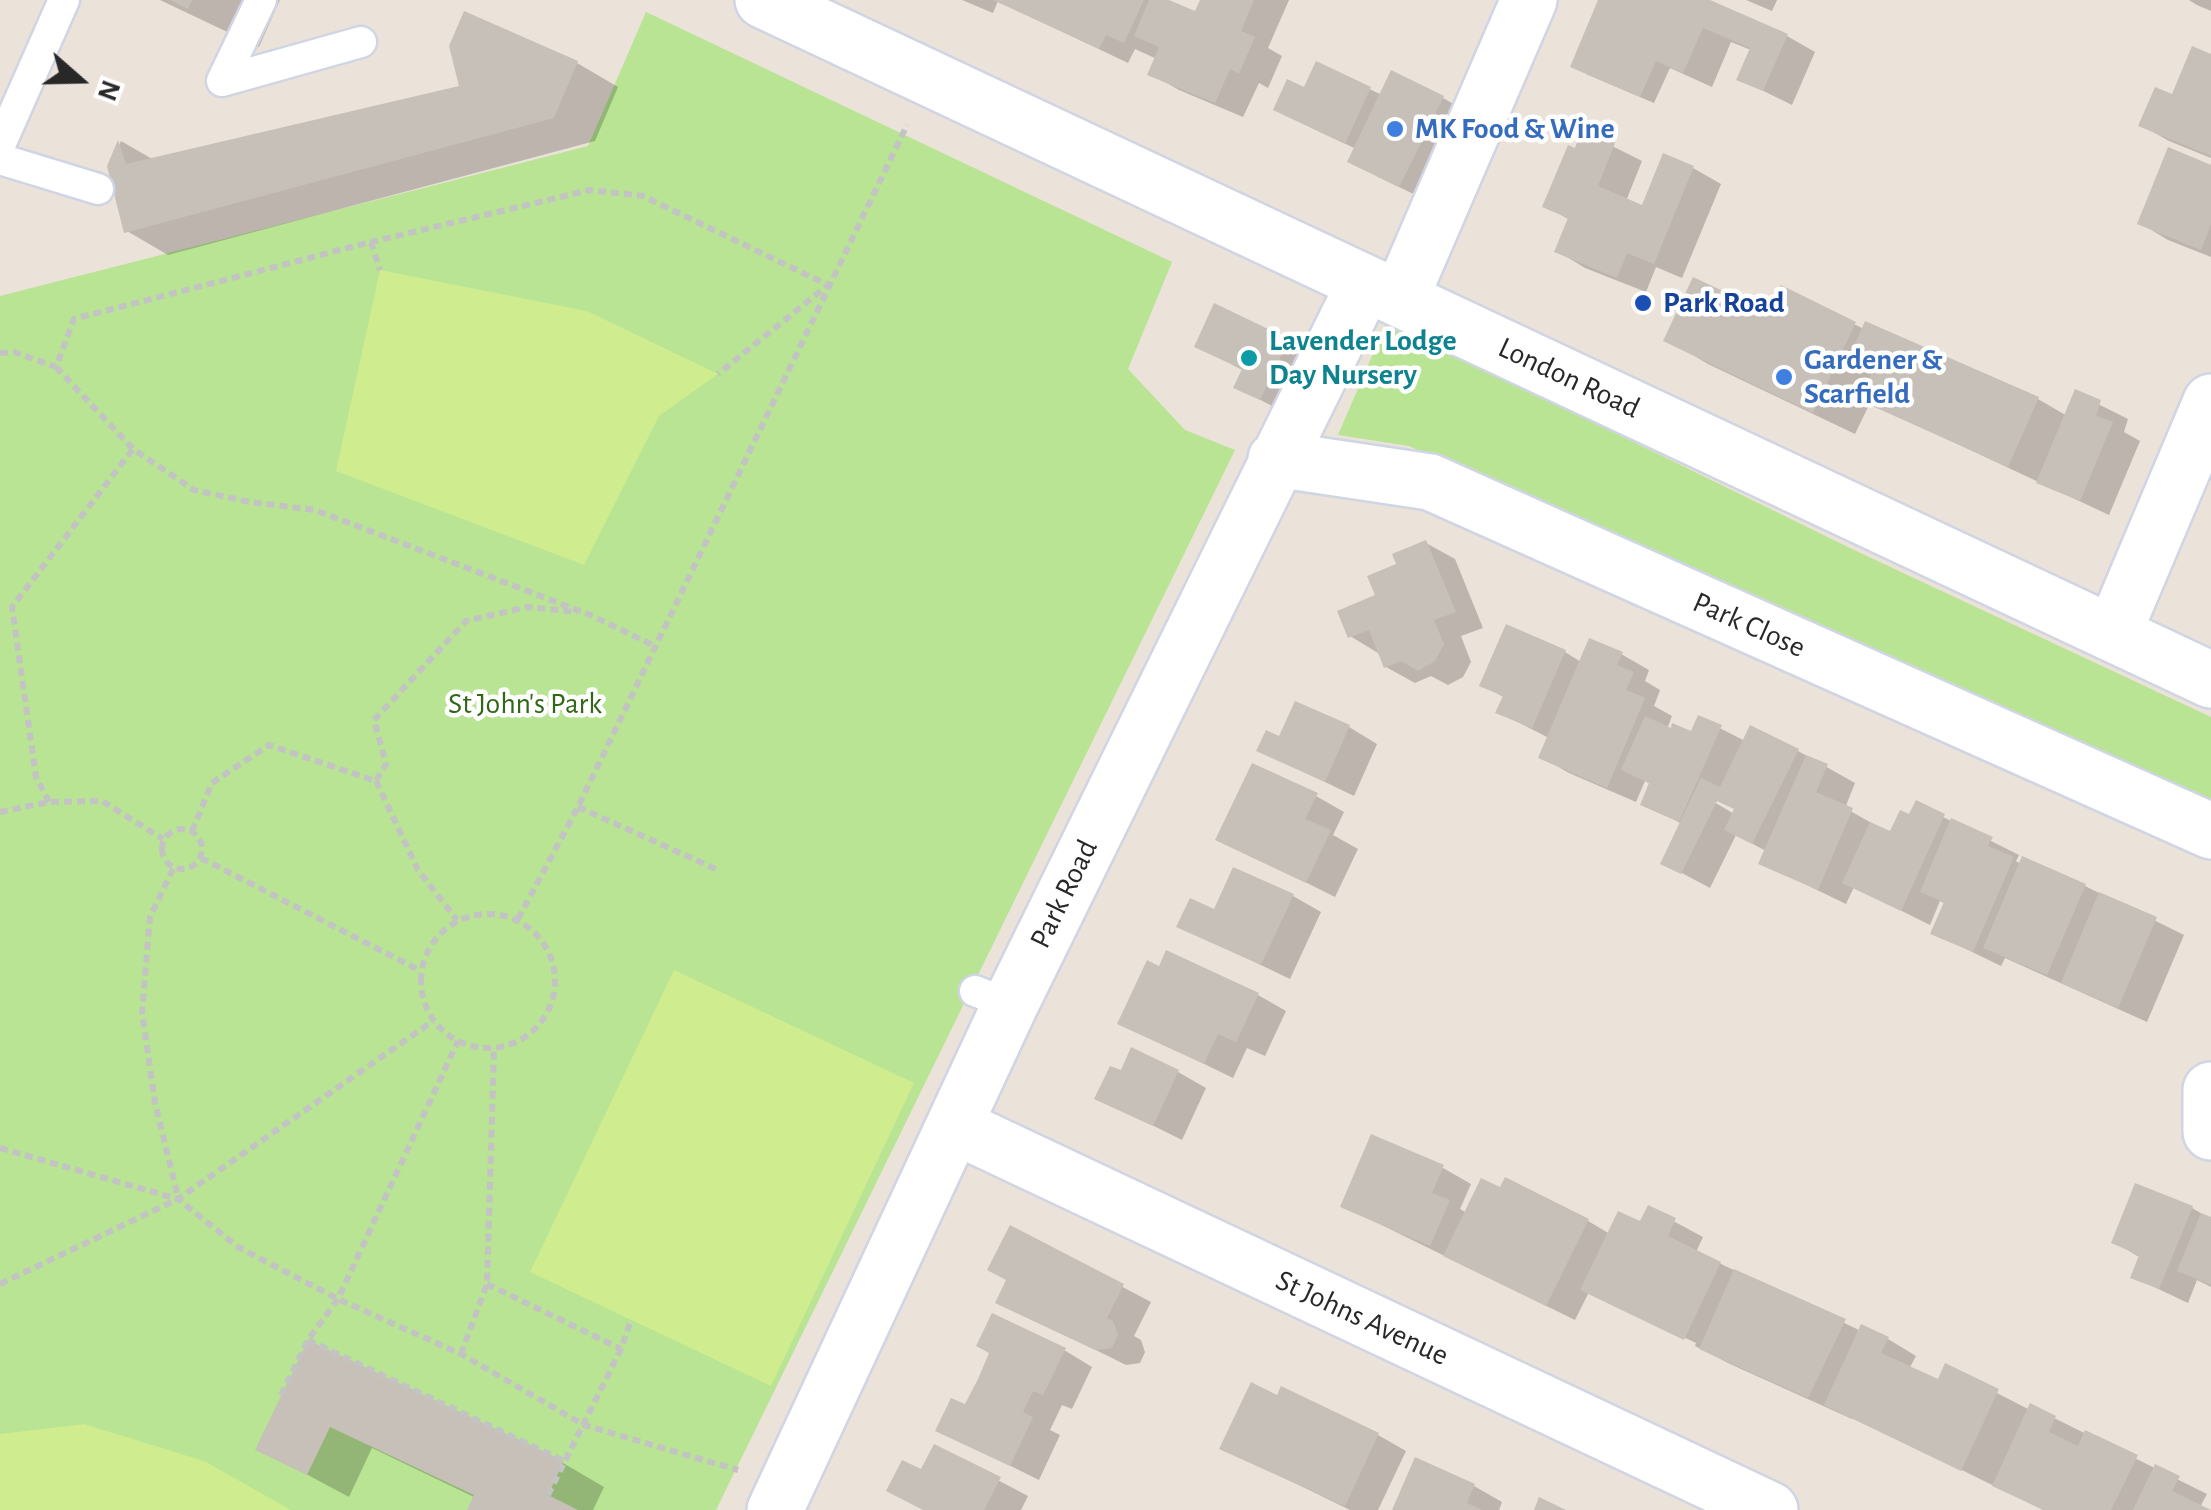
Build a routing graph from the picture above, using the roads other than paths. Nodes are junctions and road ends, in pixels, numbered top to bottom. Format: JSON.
{"nodes":[{"id":1,"x":64,"y":0,"type":"edge"},
{"id":2,"x":261,"y":0,"type":"edge"},
{"id":3,"x":763,"y":0,"type":"edge"},
{"id":4,"x":1528,"y":0,"type":"edge"},
{"id":5,"x":361,"y":42,"type":"dead end"},
{"id":6,"x":0,"y":145,"type":"edge"},
{"id":7,"x":0,"y":160,"type":"edge"},
{"id":8,"x":98,"y":190,"type":"dead end"},
{"id":9,"x":1382,"y":291,"type":"junction"},
{"id":10,"x":2211,"y":402,"type":"edge"},
{"id":11,"x":1276,"y":459,"type":"junction"},
{"id":12,"x":2112,"y":634,"type":"junction"},
{"id":13,"x":2211,"y":680,"type":"edge"},
{"id":14,"x":2211,"y":831,"type":"edge"},
{"id":15,"x":2211,"y":1090,"type":"edge"},
{"id":16,"x":955,"y":1126,"type":"junction"},
{"id":17,"x":2210,"y":1132,"type":"edge"},
{"id":18,"x":779,"y":1502,"type":"edge"},
{"id":19,"x":1770,"y":1510,"type":"edge"}],
"edges":[{"from":1,"to":6,"type":"lane"},
{"from":2,"to":5,"type":"lane"},
{"from":3,"to":9,"type":"street","name":"London Road"},
{"from":4,"to":9,"type":"street","name":"Park Road"},
{"from":7,"to":8,"type":"lane"},
{"from":9,"to":11,"type":"street","name":"Park Road"},
{"from":9,"to":12,"type":"street","name":"London Road"},
{"from":10,"to":12,"type":"street"},
{"from":11,"to":14,"type":"street","name":"Park Close"},
{"from":11,"to":16,"type":"street","name":"Park Road"},
{"from":12,"to":13,"type":"street","name":"London Road"},
{"from":15,"to":17,"type":"street"},
{"from":16,"to":18,"type":"street","name":"Park Road"},
{"from":16,"to":19,"type":"street","name":"St Johns Avenue"}]}
